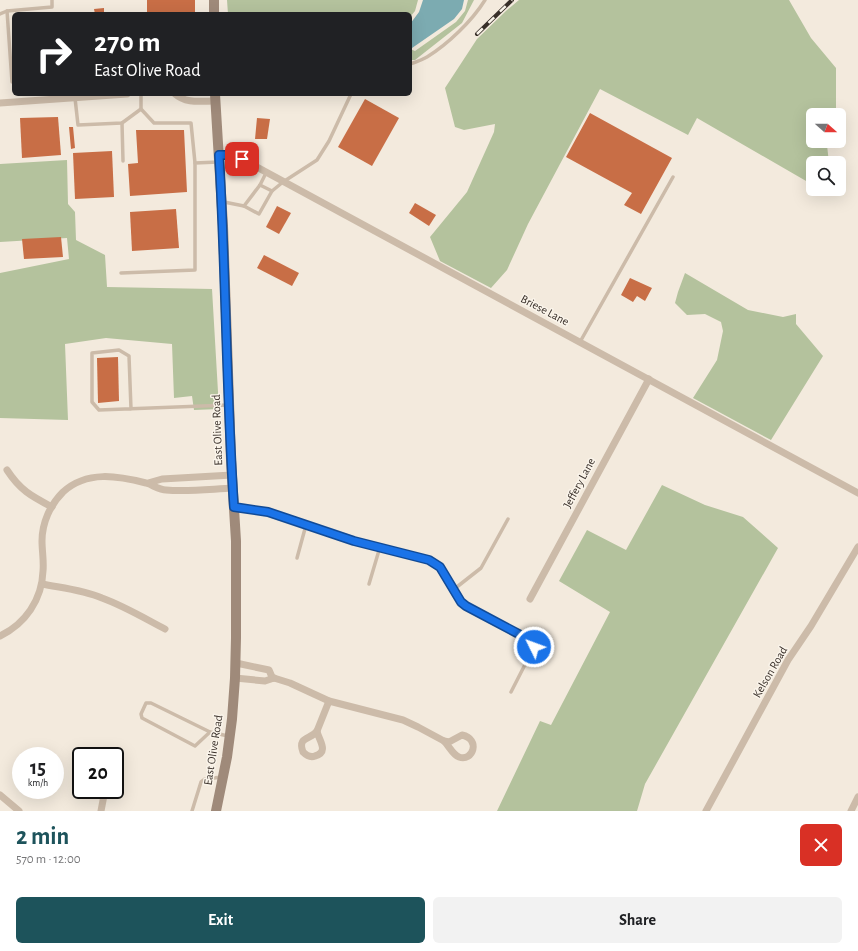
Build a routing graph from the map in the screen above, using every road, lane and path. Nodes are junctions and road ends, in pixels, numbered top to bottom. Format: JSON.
{"nodes":[{"id":1,"x":52,"y":0,"type":"edge"},
{"id":2,"x":214,"y":0,"type":"edge"},
{"id":3,"x":485,"y":0,"type":"edge"},
{"id":4,"x":482,"y":2,"type":"edge"},
{"id":5,"x":7,"y":11,"type":"junction"},
{"id":6,"x":214,"y":12,"type":"edge"},
{"id":7,"x":0,"y":14,"type":"edge"},
{"id":8,"x":412,"y":63,"type":"edge"},
{"id":9,"x":12,"y":82,"type":"edge"},
{"id":10,"x":101,"y":96,"type":"edge"},
{"id":11,"x":141,"y":96,"type":"edge"},
{"id":12,"x":177,"y":96,"type":"edge"},
{"id":13,"x":350,"y":96,"type":"edge"},
{"id":14,"x":30,"y":97,"type":"edge"},
{"id":15,"x":215,"y":97,"type":"edge"},
{"id":16,"x":75,"y":98,"type":"junction"},
{"id":17,"x":0,"y":103,"type":"edge"},
{"id":18,"x":141,"y":109,"type":"junction"},
{"id":19,"x":122,"y":123,"type":"junction"},
{"id":20,"x":219,"y":158,"type":"junction"},
{"id":21,"x":122,"y":161,"type":"dead end"},
{"id":22,"x":195,"y":163,"type":"junction"},
{"id":23,"x":266,"y":173,"type":"junction"},
{"id":24,"x":673,"y":177,"type":"dead end"},
{"id":25,"x":283,"y":182,"type":"junction"},
{"id":26,"x":260,"y":185,"type":"junction"},
{"id":27,"x":272,"y":191,"type":"junction"},
{"id":28,"x":222,"y":202,"type":"junction"},
{"id":29,"x":260,"y":202,"type":"dead end"},
{"id":30,"x":264,"y":204,"type":"junction"},
{"id":31,"x":244,"y":206,"type":"junction"},
{"id":32,"x":121,"y":272,"type":"dead end"},
{"id":33,"x":580,"y":342,"type":"junction"},
{"id":34,"x":649,"y":379,"type":"junction"},
{"id":35,"x":229,"y":405,"type":"junction"},
{"id":36,"x":131,"y":409,"type":"junction"},
{"id":37,"x":7,"y":470,"type":"dead end"},
{"id":38,"x":232,"y":476,"type":"junction"},
{"id":39,"x":148,"y":483,"type":"junction"},
{"id":40,"x":233,"y":488,"type":"junction"},
{"id":41,"x":858,"y":493,"type":"edge"},
{"id":42,"x":52,"y":507,"type":"junction"},
{"id":43,"x":234,"y":507,"type":"junction"},
{"id":44,"x":508,"y":519,"type":"dead end"},
{"id":45,"x":306,"y":525,"type":"junction"},
{"id":46,"x":380,"y":547,"type":"junction"},
{"id":47,"x":858,"y":547,"type":"edge"},
{"id":48,"x":297,"y":558,"type":"dead end"},
{"id":49,"x":42,"y":584,"type":"junction"},
{"id":50,"x":369,"y":584,"type":"dead end"},
{"id":51,"x":453,"y":590,"type":"junction"},
{"id":52,"x":530,"y":599,"type":"dead end"},
{"id":53,"x":165,"y":629,"type":"dead end"},
{"id":54,"x":0,"y":636,"type":"edge"},
{"id":55,"x":236,"y":663,"type":"junction"},
{"id":56,"x":235,"y":678,"type":"junction"},
{"id":57,"x":274,"y":678,"type":"junction"},
{"id":58,"x":512,"y":692,"type":"dead end"},
{"id":59,"x":330,"y":701,"type":"junction"},
{"id":60,"x":317,"y":731,"type":"dead end"},
{"id":61,"x":210,"y":732,"type":"junction"},
{"id":62,"x":230,"y":737,"type":"junction"},
{"id":63,"x":444,"y":741,"type":"dead end"},
{"id":64,"x":223,"y":777,"type":"junction"},
{"id":65,"x":0,"y":795,"type":"edge"},
{"id":66,"x":858,"y":798,"type":"edge"},
{"id":67,"x":103,"y":799,"type":"edge"},
{"id":68,"x":20,"y":811,"type":"edge"},
{"id":69,"x":101,"y":811,"type":"edge"},
{"id":70,"x":192,"y":811,"type":"edge"},
{"id":71,"x":216,"y":811,"type":"edge"},
{"id":72,"x":706,"y":811,"type":"edge"},
{"id":73,"x":850,"y":811,"type":"edge"}],
"edges":[{"from":1,"to":5,"type":"lane"},
{"from":2,"to":6,"type":"street"},
{"from":3,"to":4,"type":"lane"},
{"from":4,"to":8,"type":"lane"},
{"from":5,"to":7,"type":"lane"},
{"from":5,"to":9,"type":"lane"},
{"from":10,"to":16,"type":"street"},
{"from":11,"to":18,"type":"lane"},
{"from":12,"to":15,"type":"street"},
{"from":13,"to":25,"type":"lane"},
{"from":14,"to":16,"type":"street"},
{"from":14,"to":17,"type":"street"},
{"from":15,"to":20,"type":"street","name":"East Olive Road"},
{"from":16,"to":19,"type":"lane"},
{"from":18,"to":19,"type":"lane"},
{"from":18,"to":22,"type":"lane"},
{"from":19,"to":21,"type":"lane"},
{"from":20,"to":22,"type":"lane"},
{"from":20,"to":23,"type":"street","name":"Briese Lane"},
{"from":20,"to":28,"type":"street","name":"East Olive Road"},
{"from":22,"to":32,"type":"lane"},
{"from":23,"to":25,"type":"street","name":"Briese Lane"},
{"from":23,"to":26,"type":"lane"},
{"from":24,"to":33,"type":"lane"},
{"from":25,"to":27,"type":"lane"},
{"from":25,"to":33,"type":"street","name":"Briese Lane"},
{"from":26,"to":27,"type":"lane"},
{"from":26,"to":31,"type":"lane"},
{"from":27,"to":30,"type":"lane"},
{"from":28,"to":31,"type":"lane"},
{"from":28,"to":35,"type":"street","name":"East Olive Road"},
{"from":29,"to":30,"type":"lane"},
{"from":30,"to":31,"type":"lane"},
{"from":33,"to":34,"type":"street","name":"Briese Lane"},
{"from":34,"to":41,"type":"street","name":"Briese Lane"},
{"from":34,"to":52,"type":"street","name":"Jeffery Lane"},
{"from":35,"to":36,"type":"lane"},
{"from":35,"to":38,"type":"street","name":"East Olive Road"},
{"from":36,"to":36,"type":"lane"},
{"from":37,"to":42,"type":"street"},
{"from":38,"to":39,"type":"street"},
{"from":38,"to":40,"type":"street","name":"East Olive Road"},
{"from":39,"to":40,"type":"street"},
{"from":39,"to":42,"type":"street"},
{"from":40,"to":43,"type":"street","name":"East Olive Road"},
{"from":42,"to":49,"type":"street"},
{"from":43,"to":45,"type":"lane"},
{"from":43,"to":55,"type":"street","name":"East Olive Road"},
{"from":44,"to":51,"type":"lane"},
{"from":45,"to":46,"type":"lane"},
{"from":45,"to":48,"type":"lane"},
{"from":46,"to":50,"type":"lane"},
{"from":46,"to":51,"type":"lane"},
{"from":47,"to":72,"type":"street","name":"Kelson Road"},
{"from":49,"to":53,"type":"street"},
{"from":49,"to":54,"type":"street"},
{"from":51,"to":58,"type":"lane"},
{"from":55,"to":56,"type":"street","name":"East Olive Road"},
{"from":55,"to":57,"type":"street"},
{"from":56,"to":57,"type":"street"},
{"from":56,"to":62,"type":"street","name":"East Olive Road"},
{"from":57,"to":59,"type":"street"},
{"from":59,"to":60,"type":"street"},
{"from":59,"to":63,"type":"street"},
{"from":61,"to":61,"type":"lane"},
{"from":61,"to":62,"type":"lane"},
{"from":62,"to":64,"type":"street","name":"East Olive Road"},
{"from":64,"to":70,"type":"lane"},
{"from":64,"to":71,"type":"street","name":"East Olive Road"},
{"from":65,"to":68,"type":"street"},
{"from":66,"to":73,"type":"street"},
{"from":67,"to":69,"type":"street"}]}
